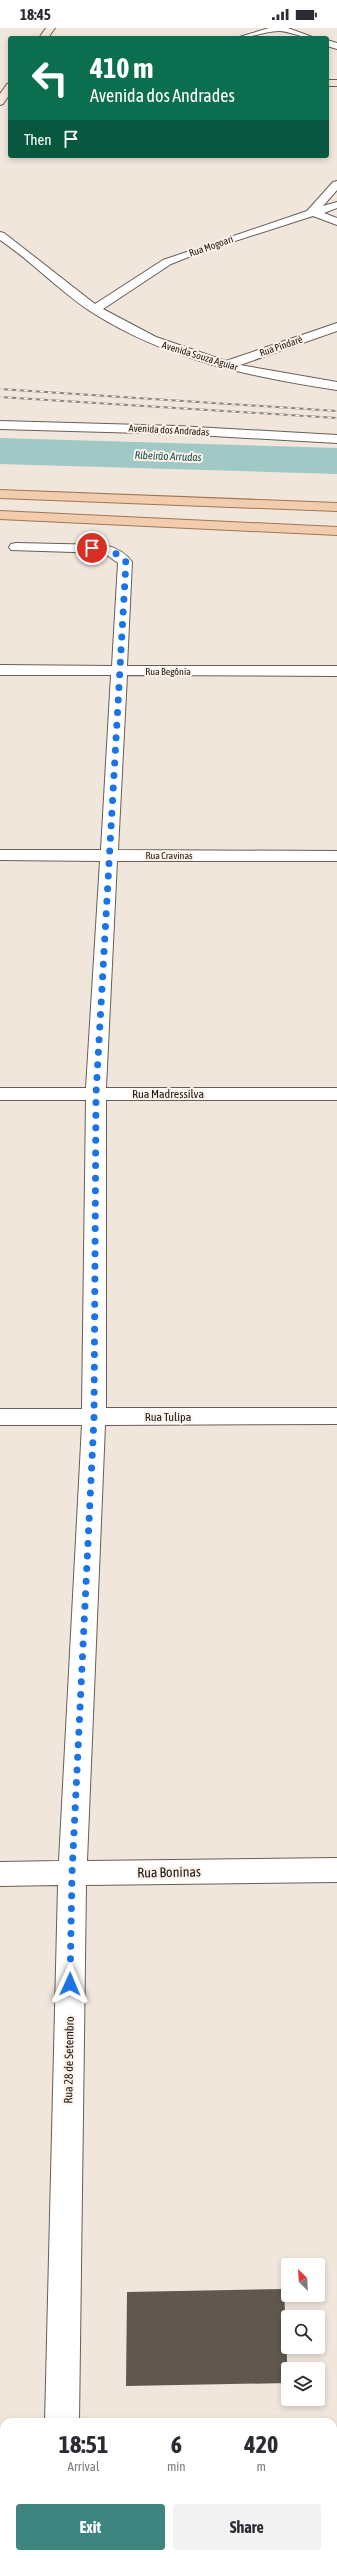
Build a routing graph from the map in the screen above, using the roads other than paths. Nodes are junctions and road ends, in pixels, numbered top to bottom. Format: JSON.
{"nodes":[{"id":1,"x":51,"y":28,"type":"edge"},
{"id":2,"x":279,"y":28,"type":"edge"},
{"id":3,"x":45,"y":36,"type":"edge"},
{"id":4,"x":248,"y":36,"type":"edge"},
{"id":5,"x":305,"y":36,"type":"edge"},
{"id":6,"x":5,"y":82,"type":"edge"},
{"id":7,"x":3,"y":100,"type":"edge"},
{"id":8,"x":337,"y":184,"type":"edge"},
{"id":9,"x":337,"y":205,"type":"edge"},
{"id":10,"x":312,"y":212,"type":"junction"},
{"id":11,"x":337,"y":222,"type":"edge"},
{"id":12,"x":0,"y":235,"type":"edge"},
{"id":13,"x":95,"y":309,"type":"junction"},
{"id":14,"x":337,"y":327,"type":"edge"},
{"id":15,"x":226,"y":365,"type":"junction"},
{"id":16,"x":337,"y":386,"type":"edge"},
{"id":17,"x":0,"y":425,"type":"edge"},
{"id":18,"x":337,"y":440,"type":"edge"},
{"id":19,"x":0,"y":494,"type":"edge"},
{"id":20,"x":337,"y":507,"type":"edge"},
{"id":21,"x":0,"y":516,"type":"edge"},
{"id":22,"x":337,"y":531,"type":"edge"},
{"id":23,"x":16,"y":547,"type":"dead end"},
{"id":24,"x":0,"y":670,"type":"edge"},
{"id":25,"x":121,"y":671,"type":"junction"},
{"id":26,"x":337,"y":671,"type":"edge"},
{"id":27,"x":0,"y":855,"type":"edge"},
{"id":28,"x":110,"y":855,"type":"junction"},
{"id":29,"x":337,"y":856,"type":"edge"},
{"id":30,"x":0,"y":1094,"type":"edge"},
{"id":31,"x":96,"y":1094,"type":"junction"},
{"id":32,"x":337,"y":1094,"type":"edge"},
{"id":33,"x":337,"y":1416,"type":"edge"},
{"id":34,"x":0,"y":1417,"type":"edge"},
{"id":35,"x":94,"y":1418,"type":"junction"},
{"id":36,"x":337,"y":1870,"type":"edge"},
{"id":37,"x":0,"y":1874,"type":"edge"},
{"id":38,"x":72,"y":1874,"type":"junction"},
{"id":39,"x":62,"y":2418,"type":"edge"}],
"edges":[{"from":1,"to":3,"type":"main road"},
{"from":2,"to":4,"type":"street"},
{"from":2,"to":5,"type":"street"},
{"from":6,"to":7,"type":"main road"},
{"from":8,"to":10,"type":"street"},
{"from":9,"to":10,"type":"street","name":"Rua Mogoari"},
{"from":10,"to":11,"type":"street"},
{"from":10,"to":13,"type":"street","name":"Rua Mogoari"},
{"from":12,"to":13,"type":"street","name":"Avenida Souza Aguiar"},
{"from":13,"to":15,"type":"street","name":"Avenida Souza Aguiar"},
{"from":14,"to":15,"type":"street","name":"Rua Pindaré"},
{"from":15,"to":16,"type":"street","name":"Avenida Souza Aguiar"},
{"from":17,"to":18,"type":"street","name":"Avenida dos Andradas"},
{"from":19,"to":20,"type":"main road"},
{"from":21,"to":22,"type":"main road"},
{"from":23,"to":25,"type":"street","name":"Rua 28 de Setembro"},
{"from":24,"to":25,"type":"street","name":"Rua Begônia"},
{"from":25,"to":26,"type":"street","name":"Rua Begônia"},
{"from":25,"to":28,"type":"street","name":"Rua 28 de Setembro"},
{"from":27,"to":28,"type":"street","name":"Rua Cravinas"},
{"from":28,"to":29,"type":"street","name":"Rua Cravinas"},
{"from":28,"to":31,"type":"street","name":"Rua 28 de Setembro"},
{"from":30,"to":31,"type":"street","name":"Rua Madressilva"},
{"from":31,"to":32,"type":"street","name":"Rua Madressilva"},
{"from":31,"to":35,"type":"street","name":"Rua 28 de Setembro"},
{"from":33,"to":35,"type":"street","name":"Rua Tulipa"},
{"from":34,"to":35,"type":"street","name":"Rua Tulipa"},
{"from":35,"to":38,"type":"street","name":"Rua 28 de Setembro"},
{"from":36,"to":38,"type":"street","name":"Rua Boninas"},
{"from":37,"to":38,"type":"street","name":"Rua Boninas"},
{"from":38,"to":39,"type":"street","name":"Rua 28 de Setembro"}]}
